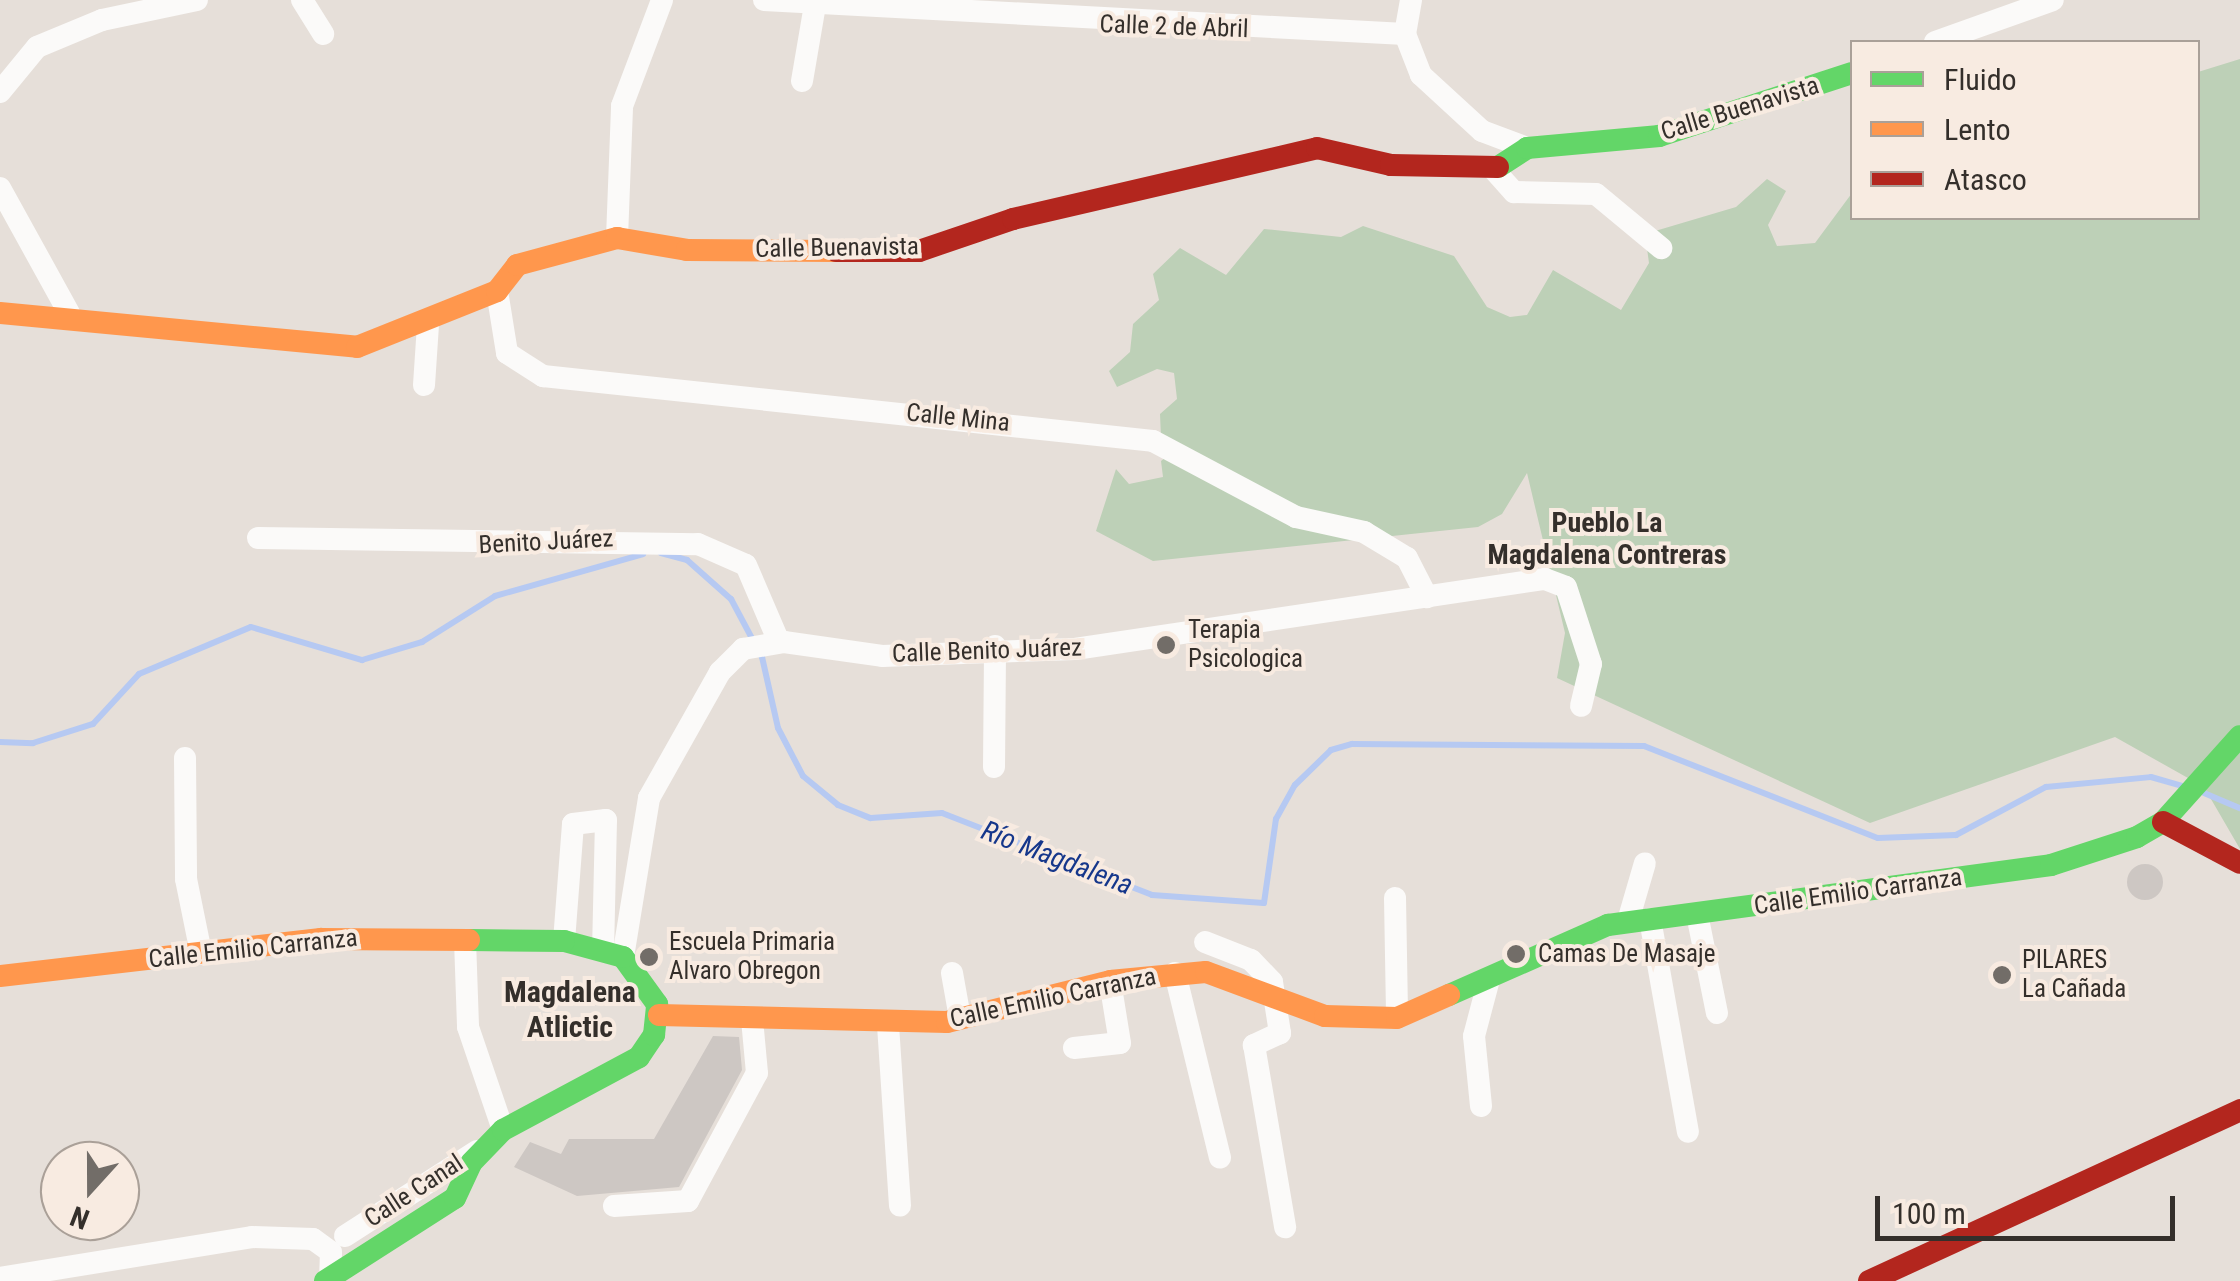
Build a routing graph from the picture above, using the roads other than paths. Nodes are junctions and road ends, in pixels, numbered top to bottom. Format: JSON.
{"nodes":[{"id":1,"x":197,"y":0,"type":"edge"},
{"id":2,"x":302,"y":0,"type":"edge"},
{"id":3,"x":662,"y":0,"type":"edge"},
{"id":4,"x":764,"y":0,"type":"edge"},
{"id":5,"x":1410,"y":0,"type":"edge"},
{"id":6,"x":2053,"y":0,"type":"edge"},
{"id":7,"x":815,"y":4,"type":"junction"},
{"id":8,"x":968,"y":8,"type":"edge"},
{"id":9,"x":323,"y":34,"type":"dead end"},
{"id":10,"x":1405,"y":34,"type":"junction"},
{"id":11,"x":1941,"y":40,"type":"edge"},
{"id":12,"x":1850,"y":74,"type":"edge"},
{"id":13,"x":802,"y":81,"type":"dead end"},
{"id":14,"x":0,"y":92,"type":"edge"},
{"id":15,"x":1527,"y":148,"type":"junction"},
{"id":16,"x":1494,"y":170,"type":"junction"},
{"id":17,"x":0,"y":188,"type":"edge"},
{"id":18,"x":617,"y":238,"type":"junction"},
{"id":19,"x":1661,"y":248,"type":"dead end"},
{"id":20,"x":497,"y":292,"type":"junction"},
{"id":21,"x":0,"y":313,"type":"edge"},
{"id":22,"x":69,"y":313,"type":"junction"},
{"id":23,"x":428,"y":324,"type":"junction"},
{"id":24,"x":424,"y":385,"type":"dead end"},
{"id":25,"x":258,"y":538,"type":"dead end"},
{"id":26,"x":1427,"y":597,"type":"junction"},
{"id":27,"x":776,"y":642,"type":"junction"},
{"id":28,"x":995,"y":646,"type":"junction"},
{"id":29,"x":1581,"y":706,"type":"dead end"},
{"id":30,"x":2240,"y":736,"type":"edge"},
{"id":31,"x":185,"y":758,"type":"dead end"},
{"id":32,"x":994,"y":767,"type":"dead end"},
{"id":33,"x":2170,"y":814,"type":"junction"},
{"id":34,"x":1645,"y":863,"type":"dead end"},
{"id":35,"x":2240,"y":864,"type":"edge"},
{"id":36,"x":1395,"y":898,"type":"dead end"},
{"id":37,"x":1696,"y":914,"type":"junction"},
{"id":38,"x":1639,"y":920,"type":"junction"},
{"id":39,"x":465,"y":940,"type":"junction"},
{"id":40,"x":564,"y":941,"type":"junction"},
{"id":41,"x":1205,"y":942,"type":"dead end"},
{"id":42,"x":201,"y":952,"type":"junction"},
{"id":43,"x":613,"y":953,"type":"junction"},
{"id":44,"x":952,"y":973,"type":"dead end"},
{"id":45,"x":1174,"y":974,"type":"junction"},
{"id":46,"x":0,"y":976,"type":"edge"},
{"id":47,"x":1110,"y":982,"type":"junction"},
{"id":48,"x":1488,"y":983,"type":"junction"},
{"id":49,"x":1274,"y":992,"type":"junction"},
{"id":50,"x":1717,"y":1013,"type":"dead end"},
{"id":51,"x":658,"y":1015,"type":"junction"},
{"id":52,"x":960,"y":1018,"type":"junction"},
{"id":53,"x":1397,"y":1018,"type":"junction"},
{"id":54,"x":752,"y":1019,"type":"junction"},
{"id":55,"x":888,"y":1025,"type":"junction"},
{"id":56,"x":1074,"y":1048,"type":"dead end"},
{"id":57,"x":1482,"y":1106,"type":"dead end"},
{"id":58,"x":2240,"y":1110,"type":"edge"},
{"id":59,"x":503,"y":1130,"type":"junction"},
{"id":60,"x":1688,"y":1132,"type":"dead end"},
{"id":61,"x":483,"y":1147,"type":"junction"},
{"id":62,"x":1220,"y":1158,"type":"dead end"},
{"id":63,"x":614,"y":1206,"type":"dead end"},
{"id":64,"x":900,"y":1206,"type":"dead end"},
{"id":65,"x":1285,"y":1227,"type":"dead end"},
{"id":66,"x":345,"y":1236,"type":"dead end"},
{"id":67,"x":0,"y":1278,"type":"edge"},
{"id":68,"x":327,"y":1280,"type":"edge"},
{"id":69,"x":1869,"y":1281,"type":"edge"}],
"edges":[{"from":1,"to":14,"type":"street"},
{"from":2,"to":9,"type":"street"},
{"from":3,"to":18,"type":"street"},
{"from":4,"to":7,"type":"street","name":"Calle 2 de Abril"},
{"from":5,"to":10,"type":"street"},
{"from":6,"to":11,"type":"street"},
{"from":7,"to":8,"type":"street","name":"Calle 2 de Abril"},
{"from":7,"to":13,"type":"street"},
{"from":8,"to":10,"type":"street","name":"Calle 2 de Abril"},
{"from":10,"to":15,"type":"street"},
{"from":12,"to":15,"type":"street","name":"Calle Buenavista"},
{"from":15,"to":16,"type":"street","name":"Calle Buenavista"},
{"from":16,"to":18,"type":"street","name":"Calle Buenavista"},
{"from":16,"to":19,"type":"street"},
{"from":17,"to":22,"type":"street"},
{"from":18,"to":20,"type":"street","name":"Calle Buenavista"},
{"from":20,"to":23,"type":"street","name":"Calle Buenavista"},
{"from":20,"to":26,"type":"street","name":"Calle Mina"},
{"from":21,"to":22,"type":"street","name":"Calle Buenavista"},
{"from":22,"to":23,"type":"street","name":"Calle Buenavista"},
{"from":23,"to":24,"type":"street"},
{"from":25,"to":27,"type":"street","name":"Benito Juárez"},
{"from":26,"to":28,"type":"street","name":"Calle Benito Juárez"},
{"from":26,"to":29,"type":"street","name":"Calle Benito Juárez"},
{"from":27,"to":28,"type":"street","name":"Calle Benito Juárez"},
{"from":27,"to":43,"type":"street","name":"Calle Benito Juárez"},
{"from":28,"to":32,"type":"street"},
{"from":30,"to":33,"type":"street"},
{"from":31,"to":42,"type":"street"},
{"from":33,"to":35,"type":"street"},
{"from":33,"to":37,"type":"street","name":"Calle Emilio Carranza"},
{"from":34,"to":38,"type":"street"},
{"from":36,"to":53,"type":"street"},
{"from":37,"to":38,"type":"street","name":"Calle Emilio Carranza"},
{"from":37,"to":50,"type":"street"},
{"from":38,"to":48,"type":"street","name":"Calle Emilio Carranza"},
{"from":38,"to":60,"type":"street"},
{"from":39,"to":40,"type":"street","name":"Calle Emilio Carranza"},
{"from":39,"to":42,"type":"street","name":"Calle Emilio Carranza"},
{"from":39,"to":59,"type":"street"},
{"from":40,"to":43,"type":"street","name":"Calle Emilio Carranza"},
{"from":40,"to":43,"type":"street"},
{"from":41,"to":49,"type":"street"},
{"from":42,"to":46,"type":"street","name":"Calle Emilio Carranza"},
{"from":43,"to":51,"type":"street"},
{"from":44,"to":52,"type":"street"},
{"from":45,"to":47,"type":"street","name":"Calle Emilio Carranza"},
{"from":45,"to":49,"type":"street","name":"Calle Emilio Carranza"},
{"from":45,"to":62,"type":"street"},
{"from":47,"to":52,"type":"street","name":"Calle Emilio Carranza"},
{"from":47,"to":56,"type":"street"},
{"from":48,"to":53,"type":"street","name":"Calle Emilio Carranza"},
{"from":48,"to":57,"type":"street"},
{"from":49,"to":53,"type":"street","name":"Calle Emilio Carranza"},
{"from":49,"to":65,"type":"street"},
{"from":51,"to":54,"type":"street","name":"Calle Emilio Carranza"},
{"from":51,"to":59,"type":"street"},
{"from":52,"to":55,"type":"street","name":"Calle Emilio Carranza"},
{"from":54,"to":55,"type":"street","name":"Calle Emilio Carranza"},
{"from":54,"to":63,"type":"street"},
{"from":55,"to":64,"type":"street"},
{"from":58,"to":69,"type":"street"},
{"from":59,"to":61,"type":"street"},
{"from":61,"to":66,"type":"street","name":"Calle Canal"},
{"from":61,"to":68,"type":"street"},
{"from":67,"to":68,"type":"street"}]}
